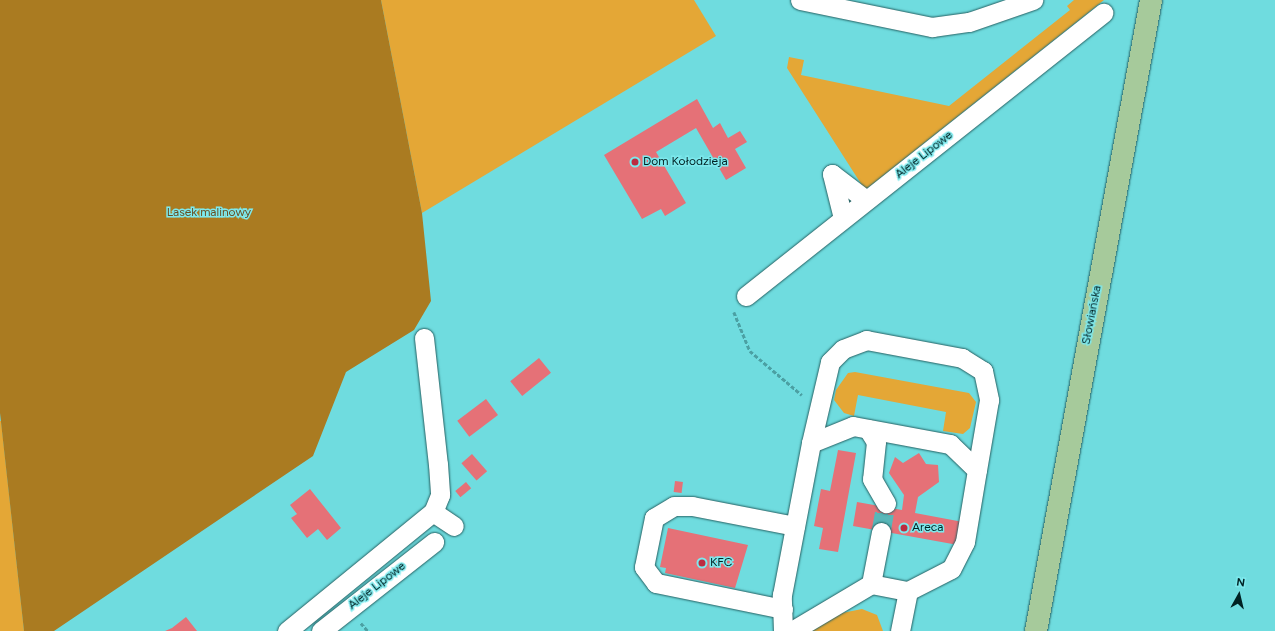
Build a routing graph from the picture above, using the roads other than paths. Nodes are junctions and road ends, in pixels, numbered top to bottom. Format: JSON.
{"nodes":[{"id":1,"x":800,"y":0,"type":"edge"},
{"id":2,"x":1033,"y":0,"type":"edge"},
{"id":3,"x":1151,"y":0,"type":"edge"},
{"id":4,"x":1103,"y":13,"type":"dead end"},
{"id":5,"x":866,"y":200,"type":"junction"},
{"id":6,"x":843,"y":218,"type":"junction"},
{"id":7,"x":739,"y":302,"type":"road end"},
{"id":8,"x":424,"y":338,"type":"dead end"},
{"id":9,"x":868,"y":429,"type":"junction"},
{"id":10,"x":811,"y":443,"type":"junction"},
{"id":11,"x":977,"y":470,"type":"junction"},
{"id":12,"x":886,"y":503,"type":"tunnel mouth"},
{"id":13,"x":433,"y":512,"type":"junction"},
{"id":14,"x":454,"y":526,"type":"dead end"},
{"id":15,"x":795,"y":526,"type":"junction"},
{"id":16,"x":881,"y":532,"type":"tunnel mouth"},
{"id":17,"x":434,"y":542,"type":"dead end"},
{"id":18,"x":871,"y":584,"type":"junction"},
{"id":19,"x":908,"y":591,"type":"junction"},
{"id":20,"x":783,"y":609,"type":"junction"},
{"id":21,"x":288,"y":631,"type":"edge"},
{"id":22,"x":321,"y":631,"type":"edge"},
{"id":23,"x":783,"y":631,"type":"edge"},
{"id":24,"x":792,"y":631,"type":"edge"},
{"id":25,"x":900,"y":631,"type":"edge"},
{"id":26,"x":1036,"y":631,"type":"edge"}],
"edges":[{"from":1,"to":2,"type":"street"},
{"from":3,"to":26,"type":"main road","name":"Słowiańska"},
{"from":4,"to":5,"type":"street","name":"Aleje Lipowe"},
{"from":5,"to":6,"type":"street","name":"Aleje Lipowe"},
{"from":5,"to":6,"type":"street"},
{"from":6,"to":7,"type":"street","name":"Aleje Lipowe"},
{"from":8,"to":13,"type":"street"},
{"from":9,"to":10,"type":"street"},
{"from":9,"to":11,"type":"street"},
{"from":9,"to":12,"type":"street"},
{"from":10,"to":11,"type":"street"},
{"from":10,"to":15,"type":"street"},
{"from":11,"to":19,"type":"street"},
{"from":13,"to":14,"type":"street"},
{"from":13,"to":21,"type":"street"},
{"from":15,"to":20,"type":"street"},
{"from":15,"to":20,"type":"street"},
{"from":16,"to":18,"type":"street"},
{"from":17,"to":22,"type":"street","name":"Aleje Lipowe"},
{"from":18,"to":19,"type":"street"},
{"from":18,"to":24,"type":"street"},
{"from":19,"to":25,"type":"street"},
{"from":20,"to":23,"type":"street"}]}
